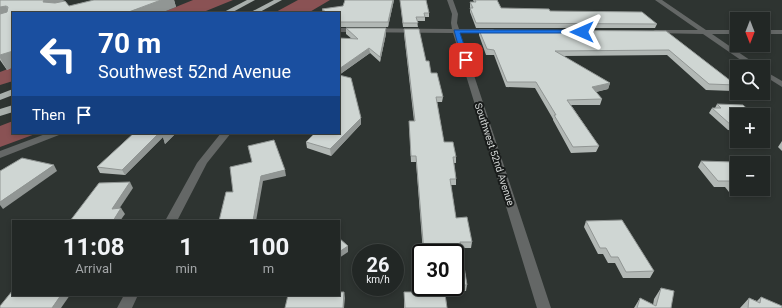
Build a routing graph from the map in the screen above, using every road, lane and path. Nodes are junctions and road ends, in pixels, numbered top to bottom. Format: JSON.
{"nodes":[{"id":1,"x":252,"y":0,"type":"edge"},
{"id":2,"x":279,"y":0,"type":"edge"},
{"id":3,"x":450,"y":0,"type":"edge"},
{"id":4,"x":658,"y":0,"type":"edge"},
{"id":5,"x":227,"y":12,"type":"edge"},
{"id":6,"x":254,"y":12,"type":"edge"},
{"id":7,"x":340,"y":30,"type":"edge"},
{"id":8,"x":456,"y":31,"type":"junction"},
{"id":9,"x":503,"y":31,"type":"edge"},
{"id":10,"x":644,"y":32,"type":"edge"},
{"id":11,"x":705,"y":32,"type":"junction"},
{"id":12,"x":730,"y":32,"type":"edge"},
{"id":13,"x":770,"y":32,"type":"edge"},
{"id":14,"x":782,"y":32,"type":"edge"},
{"id":15,"x":746,"y":60,"type":"edge"},
{"id":16,"x":770,"y":77,"type":"edge"},
{"id":17,"x":782,"y":85,"type":"edge"},
{"id":18,"x":12,"y":92,"type":"edge"},
{"id":19,"x":0,"y":97,"type":"edge"},
{"id":20,"x":12,"y":108,"type":"edge"},
{"id":21,"x":0,"y":112,"type":"edge"},
{"id":22,"x":53,"y":134,"type":"edge"},
{"id":23,"x":225,"y":134,"type":"edge"},
{"id":24,"x":0,"y":155,"type":"edge"},
{"id":25,"x":172,"y":220,"type":"edge"},
{"id":26,"x":130,"y":296,"type":"edge"},
{"id":27,"x":124,"y":308,"type":"edge"},
{"id":28,"x":544,"y":308,"type":"edge"}],
"edges":[{"from":1,"to":5,"type":"highway"},
{"from":2,"to":6,"type":"highway"},
{"from":3,"to":8,"type":"street","name":"Southwest 52nd Avenue"},
{"from":4,"to":11,"type":"street"},
{"from":7,"to":8,"type":"street"},
{"from":8,"to":9,"type":"street"},
{"from":8,"to":28,"type":"street","name":"Southwest 52nd Avenue"},
{"from":10,"to":11,"type":"street"},
{"from":11,"to":12,"type":"street"},
{"from":11,"to":15,"type":"street"},
{"from":13,"to":14,"type":"street"},
{"from":16,"to":17,"type":"street"},
{"from":18,"to":19,"type":"highway"},
{"from":20,"to":21,"type":"highway"},
{"from":22,"to":24,"type":"street"},
{"from":23,"to":25,"type":"street"},
{"from":26,"to":27,"type":"street"}]}
